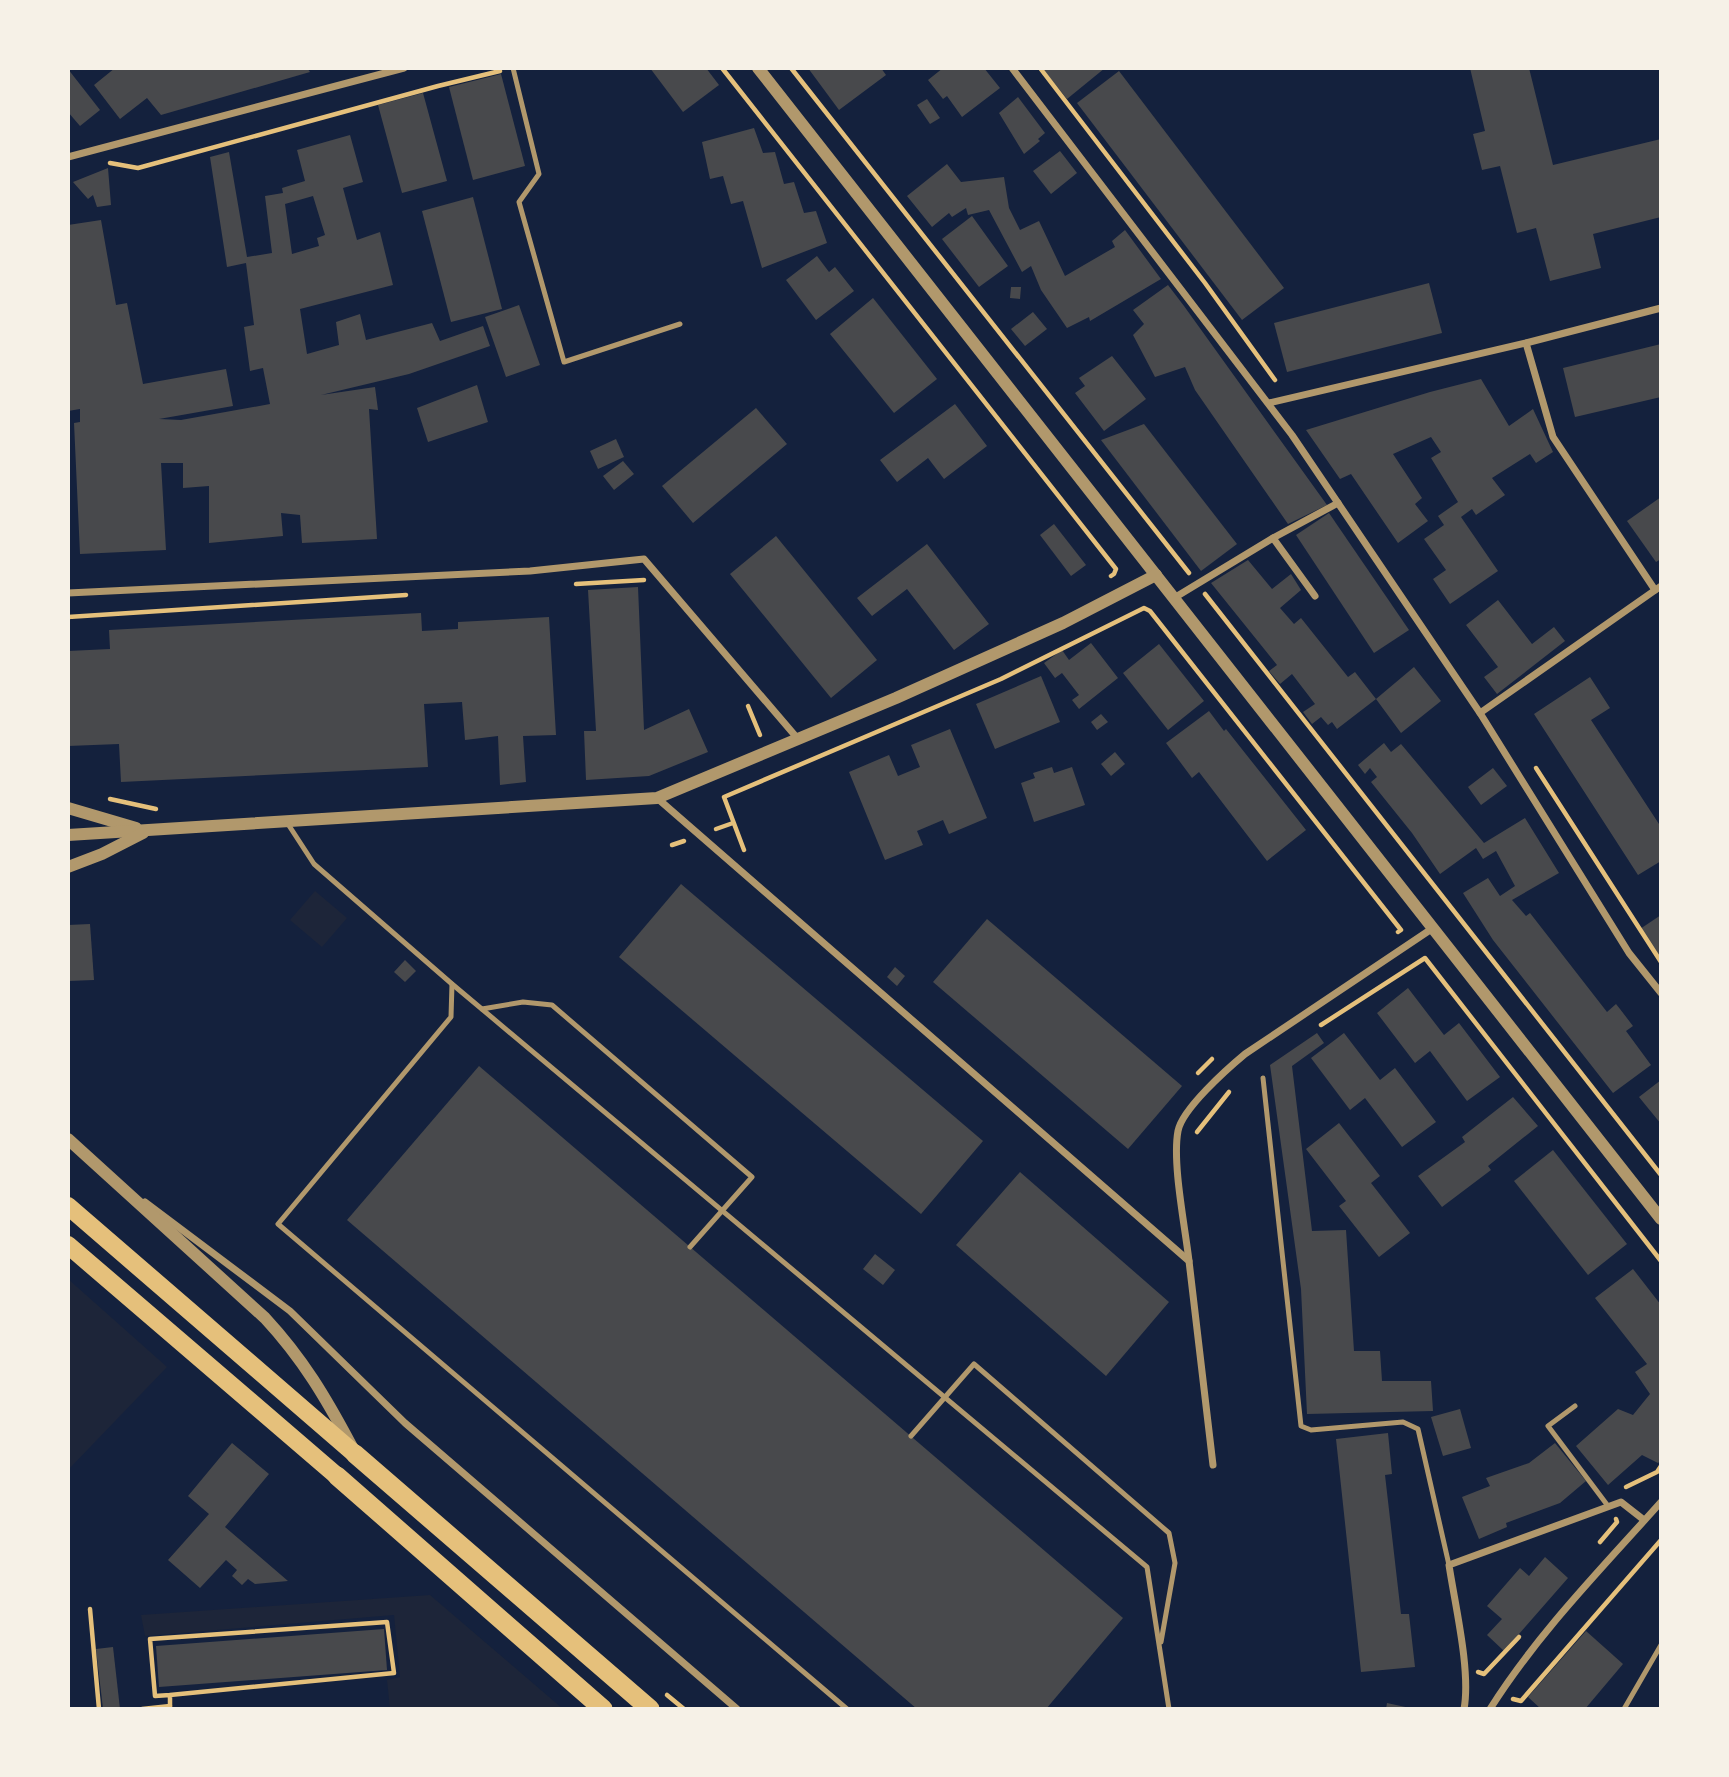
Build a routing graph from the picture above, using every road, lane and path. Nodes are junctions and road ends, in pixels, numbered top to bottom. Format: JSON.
{"nodes":[{"id":1,"x":404,"y":68,"type":"edge"},
{"id":2,"x":513,"y":68,"type":"edge"},
{"id":3,"x":722,"y":68,"type":"edge"},
{"id":4,"x":758,"y":68,"type":"edge"},
{"id":5,"x":791,"y":68,"type":"edge"},
{"id":6,"x":1012,"y":68,"type":"edge"},
{"id":7,"x":1040,"y":68,"type":"edge"},
{"id":8,"x":501,"y":71,"type":"dead end"},
{"id":9,"x":68,"y":157,"type":"edge"},
{"id":10,"x":100,"y":165,"type":"dead end"},
{"id":11,"x":1661,"y":308,"type":"edge"},
{"id":12,"x":680,"y":324,"type":"dead end"},
{"id":13,"x":1526,"y":342,"type":"junction"},
{"id":14,"x":1275,"y":380,"type":"dead end"},
{"id":15,"x":1269,"y":403,"type":"junction"},
{"id":16,"x":1338,"y":503,"type":"junction"},
{"id":17,"x":1273,"y":538,"type":"junction"},
{"id":18,"x":1114,"y":574,"type":"dead end"},
{"id":19,"x":1156,"y":575,"type":"junction"},
{"id":20,"x":649,"y":580,"type":"dead end"},
{"id":21,"x":1197,"y":583,"type":"junction"},
{"id":22,"x":571,"y":585,"type":"dead end"},
{"id":23,"x":1658,"y":588,"type":"edge"},
{"id":24,"x":68,"y":593,"type":"edge"},
{"id":25,"x":415,"y":594,"type":"dead end"},
{"id":26,"x":1315,"y":596,"type":"dead end"},
{"id":27,"x":1174,"y":598,"type":"junction"},
{"id":28,"x":68,"y":617,"type":"edge"},
{"id":29,"x":747,"y":704,"type":"dead end"},
{"id":30,"x":1480,"y":713,"type":"junction"},
{"id":31,"x":785,"y":723,"type":"junction"},
{"id":32,"x":760,"y":734,"type":"junction"},
{"id":33,"x":798,"y":739,"type":"junction"},
{"id":34,"x":748,"y":740,"type":"dead end"},
{"id":35,"x":1535,"y":768,"type":"dead end"},
{"id":36,"x":105,"y":797,"type":"dead end"},
{"id":37,"x":657,"y":798,"type":"junction"},
{"id":38,"x":68,"y":808,"type":"edge"},
{"id":39,"x":167,"y":808,"type":"dead end"},
{"id":40,"x":285,"y":820,"type":"junction"},
{"id":41,"x":146,"y":831,"type":"junction"},
{"id":42,"x":68,"y":835,"type":"edge"},
{"id":43,"x":744,"y":850,"type":"dead end"},
{"id":44,"x":68,"y":867,"type":"edge"},
{"id":45,"x":1433,"y":928,"type":"junction"},
{"id":46,"x":1401,"y":930,"type":"dead end"},
{"id":47,"x":1661,"y":962,"type":"edge"},
{"id":48,"x":452,"y":984,"type":"junction"},
{"id":49,"x":1661,"y":993,"type":"edge"},
{"id":50,"x":482,"y":1009,"type":"junction"},
{"id":51,"x":1313,"y":1030,"type":"dead end"},
{"id":52,"x":1263,"y":1078,"type":"dead end"},
{"id":53,"x":1233,"y":1087,"type":"dead end"},
{"id":54,"x":1197,"y":1132,"type":"dead end"},
{"id":55,"x":68,"y":1139,"type":"edge"},
{"id":56,"x":107,"y":1173,"type":"junction"},
{"id":57,"x":1661,"y":1175,"type":"edge"},
{"id":58,"x":68,"y":1206,"type":"edge"},
{"id":59,"x":1661,"y":1219,"type":"edge"},
{"id":60,"x":68,"y":1245,"type":"edge"},
{"id":61,"x":690,"y":1247,"type":"dead end"},
{"id":62,"x":1189,"y":1261,"type":"junction"},
{"id":63,"x":1661,"y":1261,"type":"edge"},
{"id":64,"x":1575,"y":1406,"type":"dead end"},
{"id":65,"x":911,"y":1436,"type":"dead end"},
{"id":66,"x":355,"y":1454,"type":"junction"},
{"id":67,"x":1213,"y":1465,"type":"dead end"},
{"id":68,"x":1661,"y":1466,"type":"edge"},
{"id":69,"x":337,"y":1476,"type":"joint"},
{"id":70,"x":1621,"y":1489,"type":"dead end"},
{"id":71,"x":1661,"y":1502,"type":"edge"},
{"id":72,"x":1608,"y":1506,"type":"junction"},
{"id":73,"x":1644,"y":1520,"type":"junction"},
{"id":74,"x":1661,"y":1540,"type":"edge"},
{"id":75,"x":1449,"y":1565,"type":"junction"},
{"id":76,"x":90,"y":1609,"type":"dead end"},
{"id":77,"x":1661,"y":1645,"type":"edge"},
{"id":78,"x":1160,"y":1648,"type":"junction"},
{"id":79,"x":170,"y":1695,"type":"junction"},
{"id":80,"x":170,"y":1707,"type":"edge"},
{"id":81,"x":99,"y":1709,"type":"edge"},
{"id":82,"x":142,"y":1709,"type":"edge"},
{"id":83,"x":603,"y":1709,"type":"edge"},
{"id":84,"x":650,"y":1709,"type":"edge"},
{"id":85,"x":737,"y":1709,"type":"edge"},
{"id":86,"x":846,"y":1709,"type":"edge"},
{"id":87,"x":1169,"y":1709,"type":"edge"},
{"id":88,"x":1464,"y":1709,"type":"edge"},
{"id":89,"x":1490,"y":1709,"type":"edge"},
{"id":90,"x":1507,"y":1709,"type":"edge"},
{"id":91,"x":1624,"y":1709,"type":"edge"}],
"edges":[{"from":1,"to":9,"type":"street"},
{"from":2,"to":12,"type":"lane"},
{"from":3,"to":18,"type":"path"},
{"from":4,"to":19,"type":"street"},
{"from":5,"to":21,"type":"path"},
{"from":6,"to":15,"type":"street"},
{"from":7,"to":14,"type":"path"},
{"from":8,"to":10,"type":"path"},
{"from":11,"to":13,"type":"street"},
{"from":13,"to":15,"type":"street"},
{"from":13,"to":23,"type":"street"},
{"from":15,"to":16,"type":"street"},
{"from":16,"to":17,"type":"street"},
{"from":16,"to":30,"type":"street"},
{"from":17,"to":21,"type":"street"},
{"from":17,"to":26,"type":"street"},
{"from":19,"to":27,"type":"street"},
{"from":19,"to":33,"type":"street"},
{"from":20,"to":22,"type":"path"},
{"from":21,"to":27,"type":"street"},
{"from":21,"to":57,"type":"path"},
{"from":23,"to":30,"type":"street"},
{"from":24,"to":31,"type":"street"},
{"from":25,"to":28,"type":"path"},
{"from":27,"to":45,"type":"street"},
{"from":29,"to":32,"type":"path"},
{"from":30,"to":49,"type":"street"},
{"from":31,"to":32,"type":"path"},
{"from":31,"to":33,"type":"street"},
{"from":32,"to":34,"type":"path"},
{"from":33,"to":37,"type":"street"},
{"from":35,"to":47,"type":"path"},
{"from":36,"to":39,"type":"path"},
{"from":37,"to":40,"type":"street"},
{"from":37,"to":62,"type":"street"},
{"from":38,"to":41,"type":"street"},
{"from":40,"to":41,"type":"street"},
{"from":40,"to":48,"type":"lane"},
{"from":41,"to":42,"type":"street"},
{"from":41,"to":44,"type":"street"},
{"from":43,"to":46,"type":"path"},
{"from":45,"to":59,"type":"street"},
{"from":45,"to":62,"type":"street"},
{"from":48,"to":50,"type":"lane"},
{"from":48,"to":86,"type":"lane"},
{"from":50,"to":61,"type":"lane"},
{"from":50,"to":78,"type":"lane"},
{"from":51,"to":63,"type":"path"},
{"from":52,"to":75,"type":"lane"},
{"from":53,"to":54,"type":"path"},
{"from":55,"to":56,"type":"street"},
{"from":56,"to":66,"type":"street"},
{"from":56,"to":85,"type":"street"},
{"from":58,"to":66,"type":"main road"},
{"from":60,"to":69,"type":"main road"},
{"from":62,"to":67,"type":"street"},
{"from":64,"to":72,"type":"lane"},
{"from":65,"to":78,"type":"lane"},
{"from":66,"to":84,"type":"highway"},
{"from":68,"to":70,"type":"path"},
{"from":69,"to":83,"type":"highway"},
{"from":71,"to":73,"type":"street"},
{"from":72,"to":73,"type":"street"},
{"from":72,"to":75,"type":"street"},
{"from":73,"to":89,"type":"street"},
{"from":74,"to":90,"type":"path"},
{"from":75,"to":88,"type":"street"},
{"from":76,"to":81,"type":"path"},
{"from":77,"to":91,"type":"lane"},
{"from":78,"to":87,"type":"lane"},
{"from":79,"to":79,"type":"path"},
{"from":79,"to":80,"type":"path"},
{"from":80,"to":82,"type":"path"}]}
